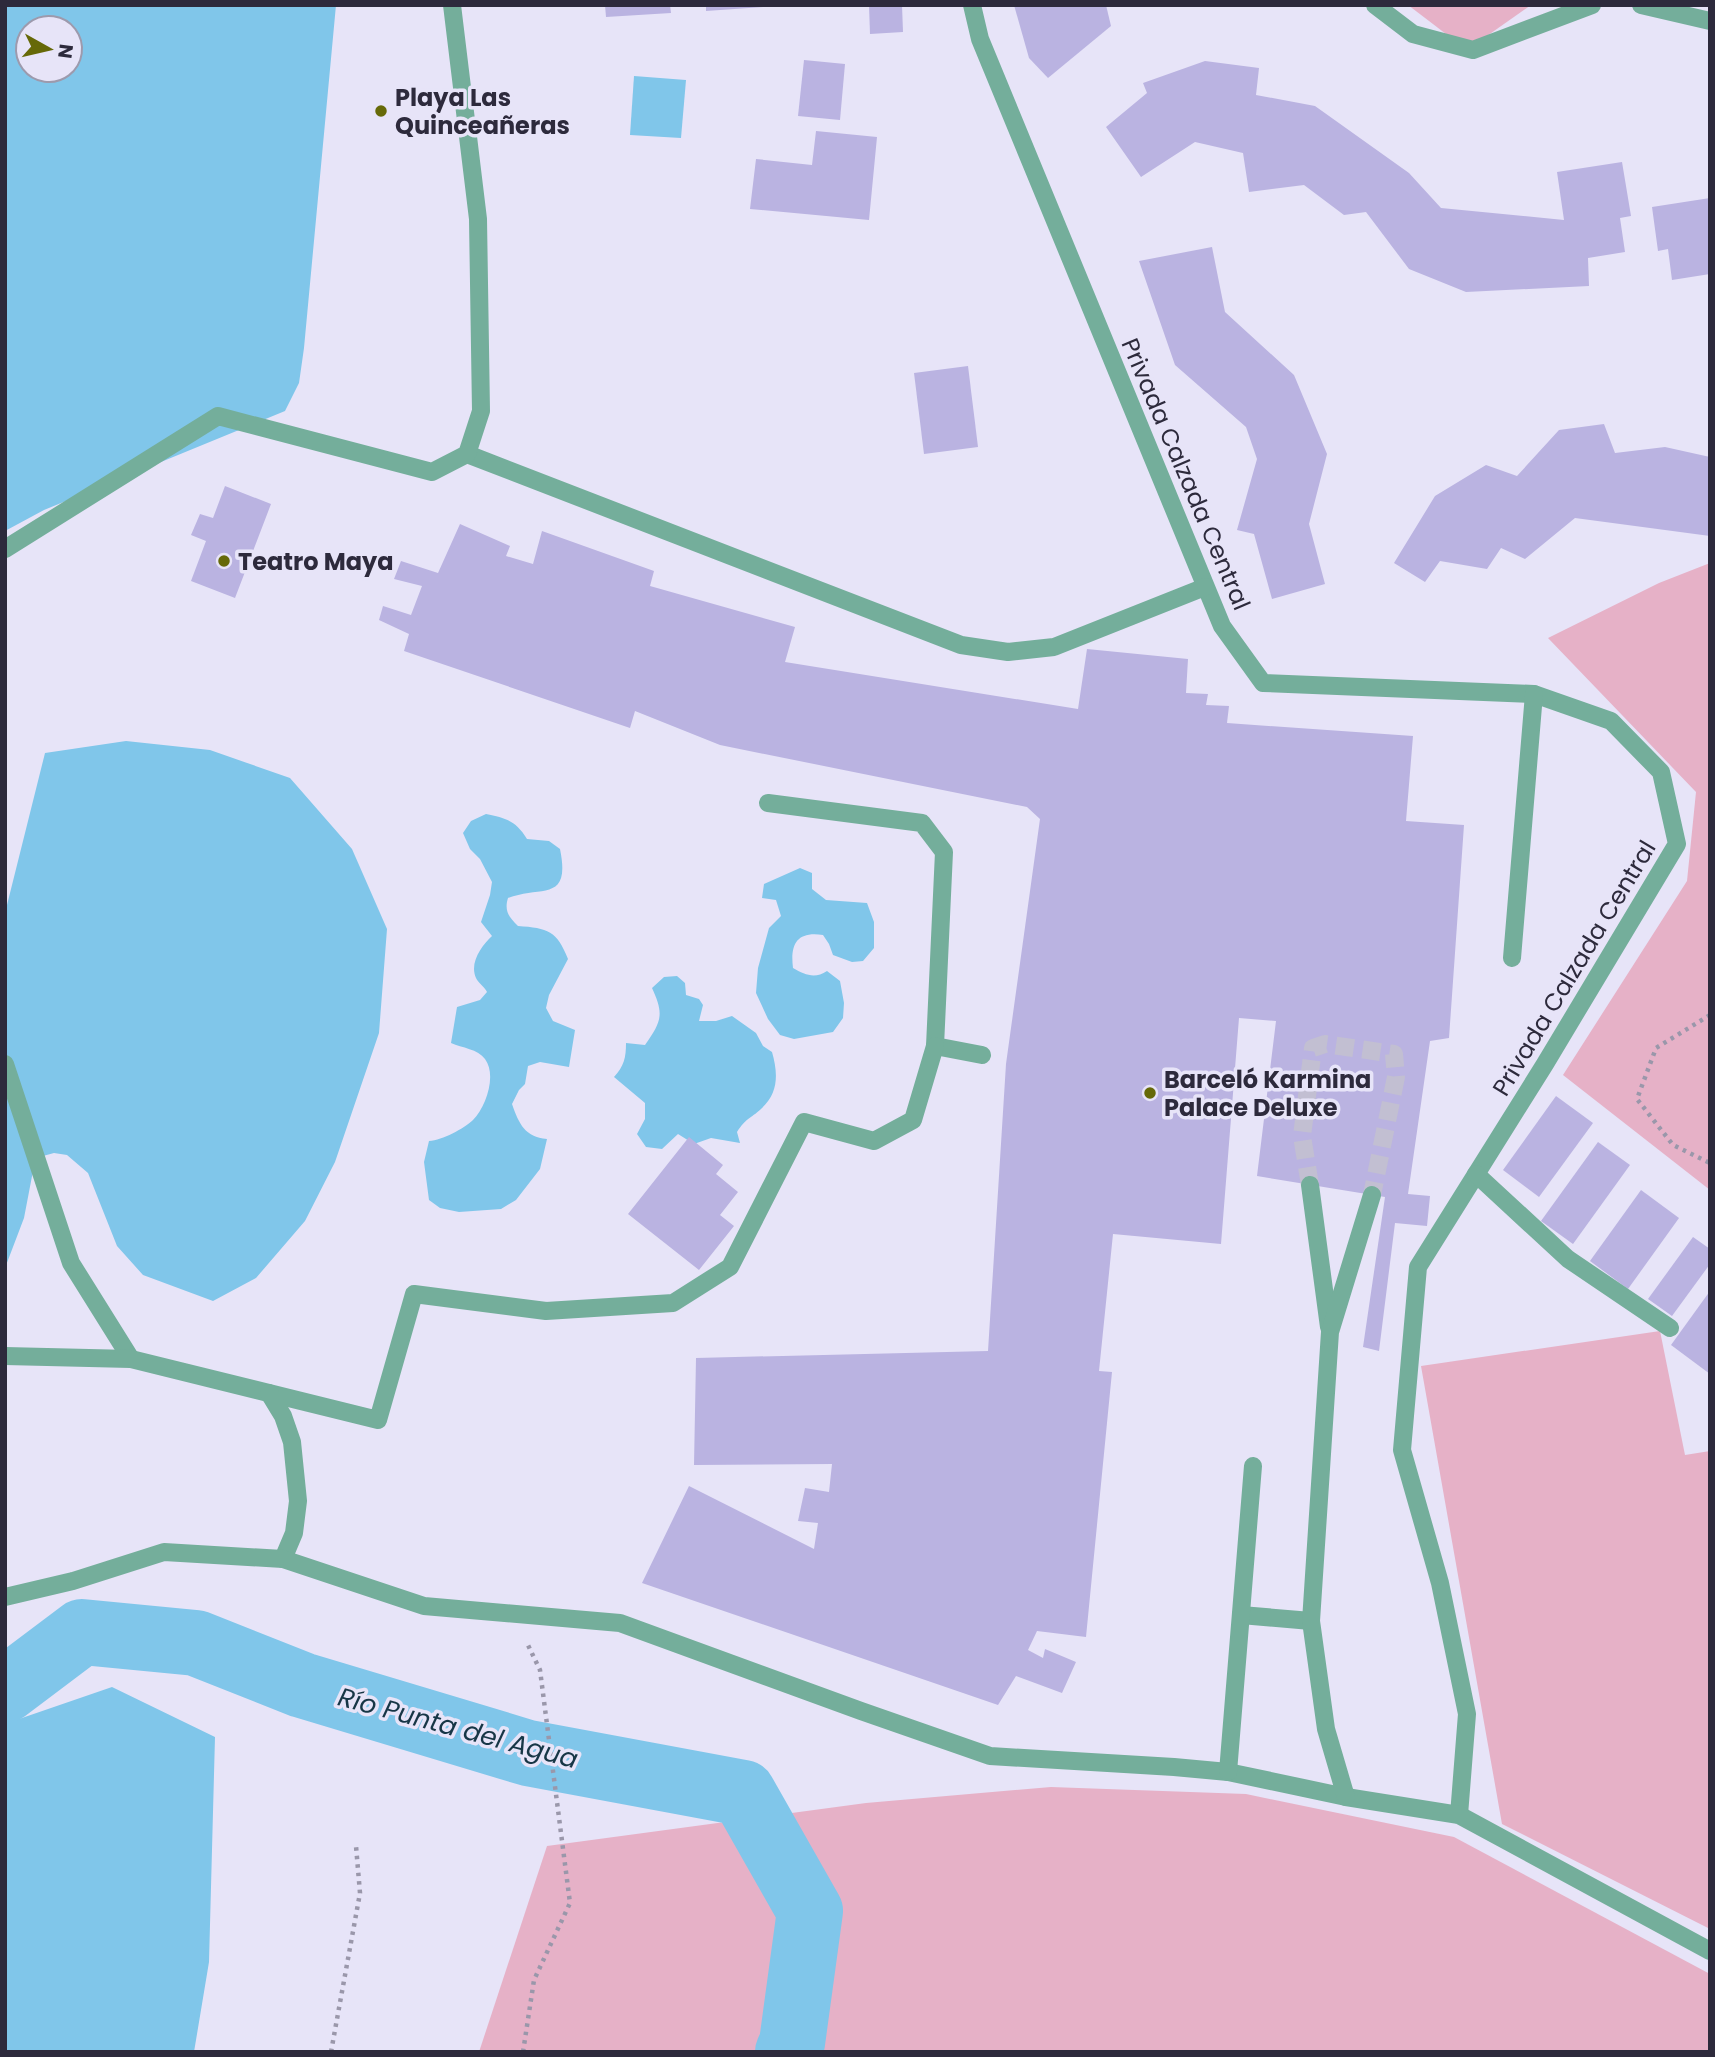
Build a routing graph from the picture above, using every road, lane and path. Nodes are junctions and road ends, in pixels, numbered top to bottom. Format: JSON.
{"nodes":[{"id":1,"x":452,"y":5,"type":"edge"},
{"id":2,"x":972,"y":5,"type":"edge"},
{"id":3,"x":1375,"y":5,"type":"edge"},
{"id":4,"x":1592,"y":5,"type":"edge"},
{"id":5,"x":1641,"y":5,"type":"edge"},
{"id":6,"x":1710,"y":21,"type":"edge"},
{"id":7,"x":467,"y":454,"type":"junction"},
{"id":8,"x":5,"y":549,"type":"edge"},
{"id":9,"x":1205,"y":587,"type":"junction"},
{"id":10,"x":1534,"y":694,"type":"junction"},
{"id":11,"x":768,"y":803,"type":"dead end"},
{"id":12,"x":1512,"y":958,"type":"dead end"},
{"id":13,"x":1710,"y":1015,"type":"edge"},
{"id":14,"x":935,"y":1046,"type":"junction"},
{"id":15,"x":982,"y":1055,"type":"dead end"},
{"id":16,"x":5,"y":1064,"type":"edge"},
{"id":17,"x":1710,"y":1163,"type":"edge"},
{"id":18,"x":1476,"y":1174,"type":"junction"},
{"id":19,"x":1310,"y":1185,"type":"tunnel mouth"},
{"id":20,"x":1372,"y":1195,"type":"tunnel mouth"},
{"id":21,"x":1670,"y":1328,"type":"dead end"},
{"id":22,"x":1330,"y":1332,"type":"junction"},
{"id":23,"x":5,"y":1356,"type":"edge"},
{"id":24,"x":131,"y":1359,"type":"junction"},
{"id":25,"x":269,"y":1393,"type":"junction"},
{"id":26,"x":1253,"y":1466,"type":"dead end"},
{"id":27,"x":283,"y":1559,"type":"junction"},
{"id":28,"x":5,"y":1597,"type":"edge"},
{"id":29,"x":1241,"y":1615,"type":"junction"},
{"id":30,"x":1311,"y":1621,"type":"junction"},
{"id":31,"x":540,"y":1670,"type":"dead end"},
{"id":32,"x":1228,"y":1772,"type":"junction"},
{"id":33,"x":1346,"y":1797,"type":"junction"},
{"id":34,"x":1459,"y":1815,"type":"junction"},
{"id":35,"x":356,"y":1846,"type":"dead end"},
{"id":36,"x":1710,"y":1951,"type":"edge"},
{"id":37,"x":331,"y":2052,"type":"edge"},
{"id":38,"x":523,"y":2052,"type":"edge"}],
"edges":[{"from":1,"to":7,"type":"street"},
{"from":2,"to":9,"type":"street","name":"Privada Calzada Central"},
{"from":3,"to":4,"type":"street"},
{"from":5,"to":6,"type":"street"},
{"from":7,"to":8,"type":"street"},
{"from":7,"to":9,"type":"street"},
{"from":9,"to":10,"type":"street","name":"Privada Calzada Central"},
{"from":10,"to":12,"type":"street"},
{"from":10,"to":18,"type":"street","name":"Privada Calzada Central"},
{"from":11,"to":14,"type":"street"},
{"from":13,"to":17,"type":"path"},
{"from":14,"to":15,"type":"street"},
{"from":14,"to":25,"type":"street"},
{"from":16,"to":24,"type":"street"},
{"from":18,"to":21,"type":"street"},
{"from":18,"to":34,"type":"street","name":"Privada Calzada Central"},
{"from":19,"to":22,"type":"street"},
{"from":20,"to":22,"type":"street"},
{"from":22,"to":30,"type":"street"},
{"from":23,"to":24,"type":"street"},
{"from":24,"to":25,"type":"street"},
{"from":25,"to":27,"type":"street"},
{"from":26,"to":29,"type":"street"},
{"from":27,"to":28,"type":"street"},
{"from":27,"to":32,"type":"street"},
{"from":29,"to":30,"type":"street"},
{"from":29,"to":32,"type":"street"},
{"from":30,"to":33,"type":"street"},
{"from":31,"to":38,"type":"path"},
{"from":32,"to":33,"type":"street"},
{"from":33,"to":34,"type":"street"},
{"from":34,"to":36,"type":"street"},
{"from":35,"to":37,"type":"path"}]}
